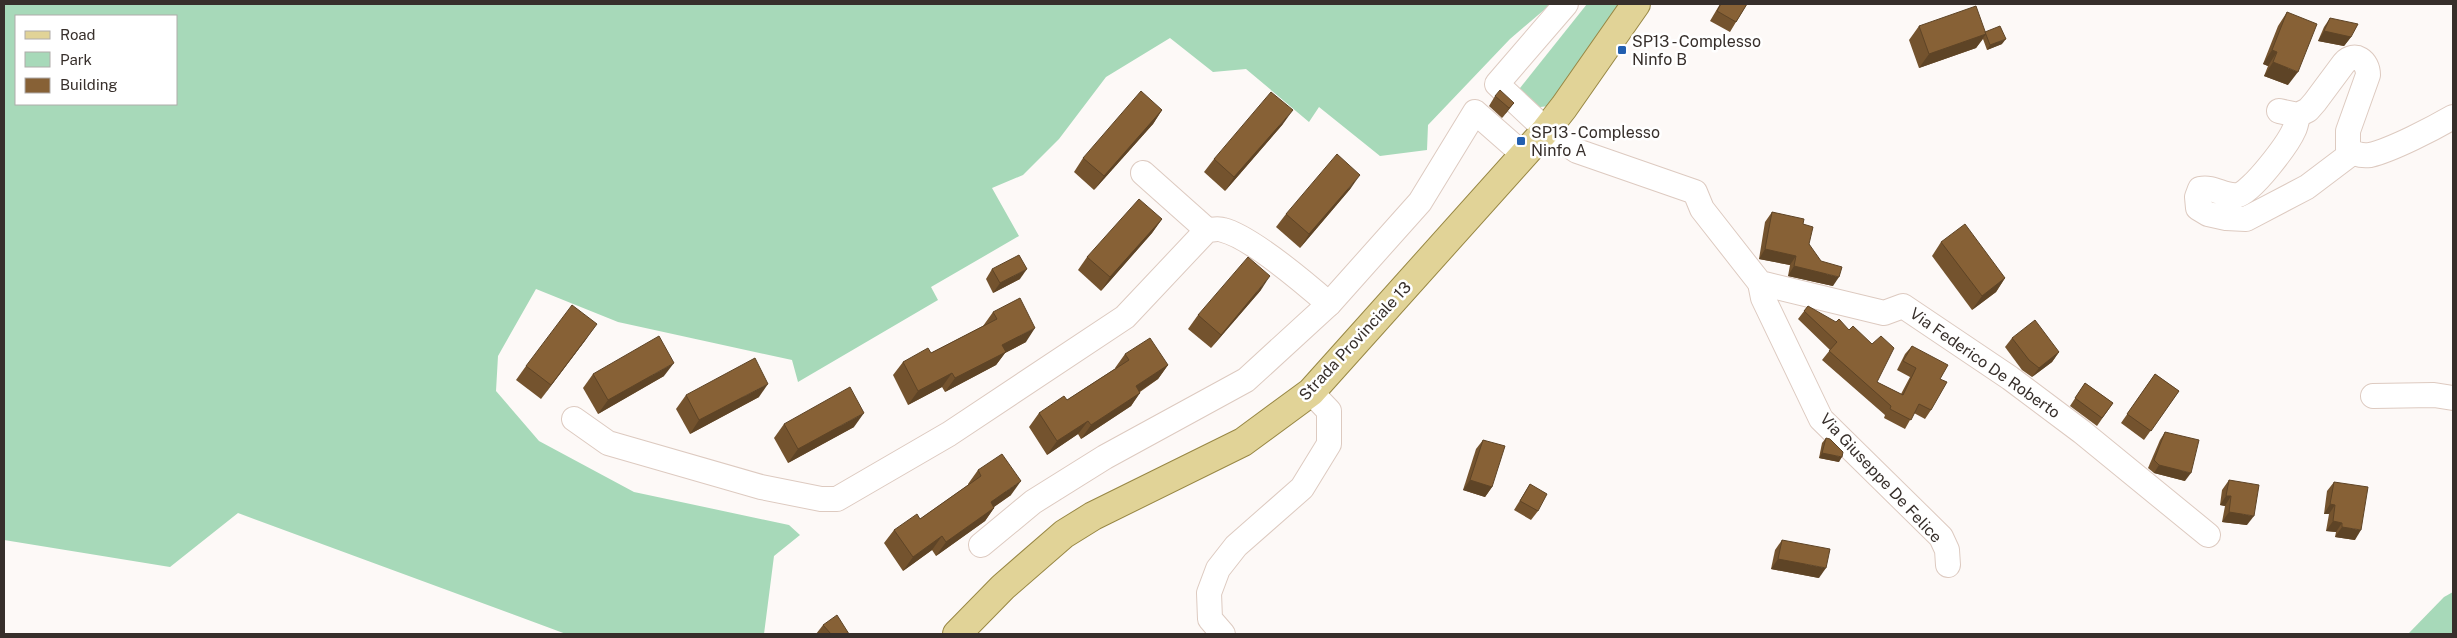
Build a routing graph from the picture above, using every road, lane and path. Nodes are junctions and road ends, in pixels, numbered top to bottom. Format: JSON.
{"nodes":[{"id":1,"x":1566,"y":4,"type":"edge"},
{"id":2,"x":1636,"y":4,"type":"edge"},
{"id":3,"x":2453,"y":117,"type":"edge"},
{"id":4,"x":1546,"y":130,"type":"junction"},
{"id":5,"x":2352,"y":153,"type":"junction"},
{"id":6,"x":1524,"y":155,"type":"junction"},
{"id":7,"x":1143,"y":173,"type":"dead end"},
{"id":8,"x":1207,"y":230,"type":"junction"},
{"id":9,"x":1760,"y":282,"type":"junction"},
{"id":10,"x":1329,"y":304,"type":"junction"},
{"id":11,"x":1311,"y":392,"type":"junction"},
{"id":12,"x":2373,"y":396,"type":"dead end"},
{"id":13,"x":2453,"y":398,"type":"edge"},
{"id":14,"x":574,"y":419,"type":"dead end"},
{"id":15,"x":2208,"y":535,"type":"dead end"},
{"id":16,"x":981,"y":545,"type":"dead end"},
{"id":17,"x":1948,"y":565,"type":"dead end"},
{"id":18,"x":957,"y":634,"type":"edge"},
{"id":19,"x":1223,"y":634,"type":"edge"}],
"edges":[{"from":1,"to":4,"type":"street"},
{"from":2,"to":4,"type":"main road","name":"Strada Provinciale 13"},
{"from":3,"to":5,"type":"street"},
{"from":4,"to":6,"type":"main road","name":"Strada Provinciale 13"},
{"from":4,"to":9,"type":"street"},
{"from":5,"to":5,"type":"street"},
{"from":6,"to":10,"type":"street"},
{"from":6,"to":11,"type":"main road","name":"Strada Provinciale 13"},
{"from":7,"to":8,"type":"street"},
{"from":8,"to":10,"type":"street"},
{"from":8,"to":14,"type":"street"},
{"from":9,"to":15,"type":"street","name":"Via Federico De Roberto"},
{"from":9,"to":17,"type":"street","name":"Via Giuseppe De Felice"},
{"from":10,"to":16,"type":"street"},
{"from":11,"to":18,"type":"main road","name":"Strada Provinciale 13"},
{"from":11,"to":19,"type":"street"},
{"from":12,"to":13,"type":"street"}]}
